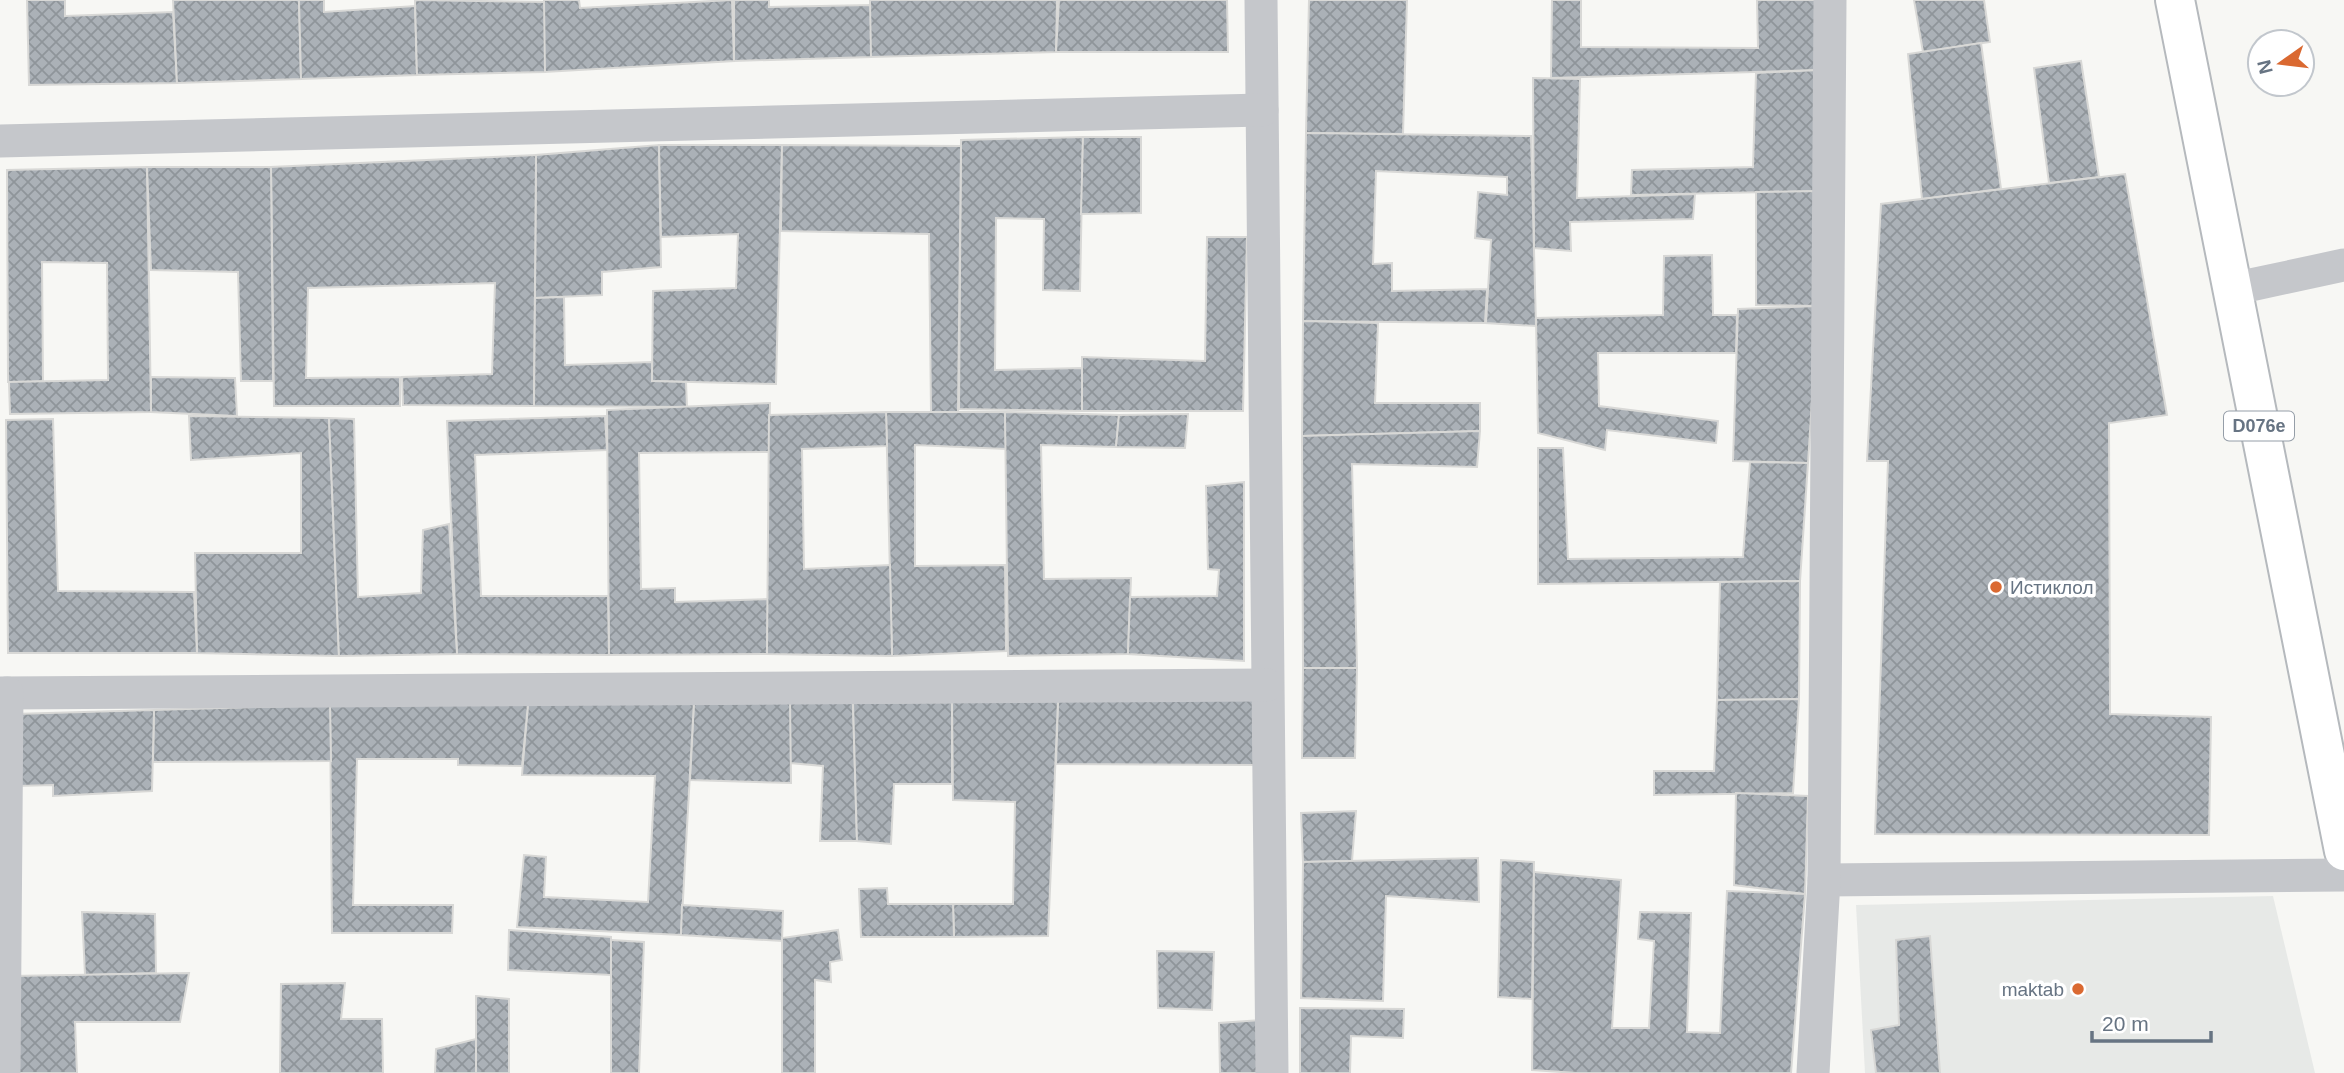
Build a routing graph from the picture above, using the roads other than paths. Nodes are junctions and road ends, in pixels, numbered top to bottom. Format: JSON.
{"nodes":[{"id":1,"x":1262,"y":0,"type":"edge"},
{"id":2,"x":1830,"y":0,"type":"edge"},
{"id":3,"x":2175,"y":0,"type":"edge"},
{"id":4,"x":1262,"y":110,"type":"junction"},
{"id":5,"x":0,"y":141,"type":"edge"},
{"id":6,"x":2344,"y":265,"type":"edge"},
{"id":7,"x":2232,"y":289,"type":"junction"},
{"id":8,"x":1267,"y":685,"type":"junction"},
{"id":9,"x":4,"y":693,"type":"edge"},
{"id":10,"x":2344,"y":851,"type":"edge"},
{"id":11,"x":2344,"y":875,"type":"edge"},
{"id":12,"x":1824,"y":880,"type":"junction"},
{"id":13,"x":4,"y":1073,"type":"edge"},
{"id":14,"x":1272,"y":1073,"type":"edge"},
{"id":15,"x":1813,"y":1073,"type":"edge"}],
"edges":[{"from":1,"to":4,"type":"street"},
{"from":2,"to":12,"type":"street"},
{"from":3,"to":7,"type":"main road","number":"D076e"},
{"from":4,"to":5,"type":"street"},
{"from":4,"to":8,"type":"street"},
{"from":6,"to":7,"type":"street"},
{"from":7,"to":10,"type":"main road","number":"D076e"},
{"from":8,"to":9,"type":"street"},
{"from":8,"to":14,"type":"street"},
{"from":9,"to":13,"type":"street"},
{"from":11,"to":12,"type":"street"},
{"from":12,"to":15,"type":"street"}]}
